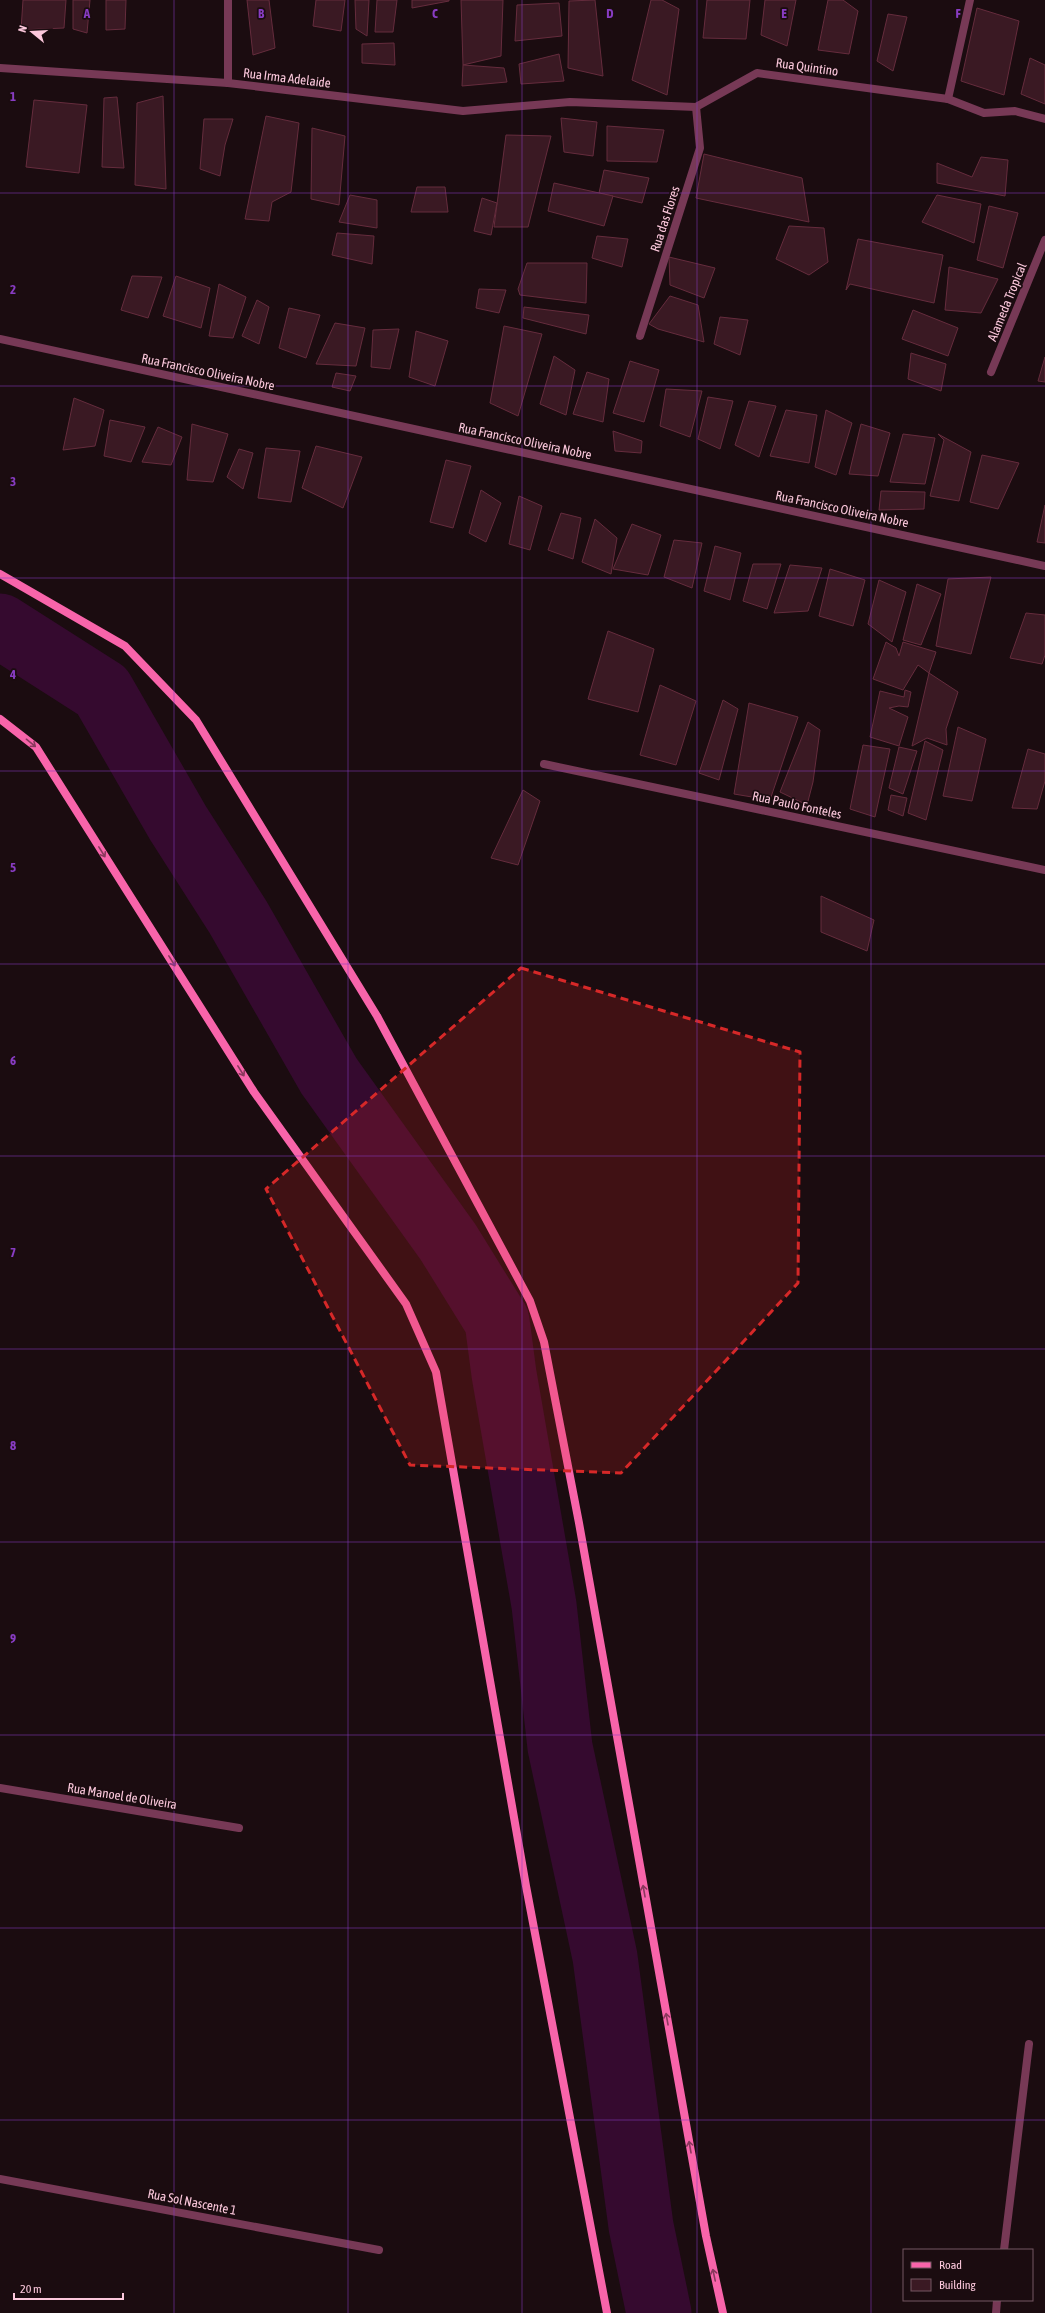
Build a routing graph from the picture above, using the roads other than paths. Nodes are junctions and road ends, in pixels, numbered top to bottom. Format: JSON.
{"nodes":[{"id":1,"x":228,"y":0,"type":"edge"},
{"id":2,"x":970,"y":0,"type":"edge"},
{"id":3,"x":0,"y":68,"type":"edge"},
{"id":4,"x":228,"y":83,"type":"junction"},
{"id":5,"x":948,"y":99,"type":"junction"},
{"id":6,"x":696,"y":107,"type":"junction"},
{"id":7,"x":1045,"y":119,"type":"edge"},
{"id":8,"x":1045,"y":240,"type":"edge"},
{"id":9,"x":640,"y":336,"type":"dead end"},
{"id":10,"x":0,"y":339,"type":"edge"},
{"id":11,"x":991,"y":372,"type":"dead end"},
{"id":12,"x":1045,"y":566,"type":"edge"},
{"id":13,"x":0,"y":574,"type":"edge"},
{"id":14,"x":0,"y":719,"type":"edge"},
{"id":15,"x":544,"y":764,"type":"dead end"},
{"id":16,"x":1045,"y":870,"type":"edge"},
{"id":17,"x":0,"y":1788,"type":"edge"},
{"id":18,"x":239,"y":1828,"type":"dead end"},
{"id":19,"x":1029,"y":2044,"type":"dead end"},
{"id":20,"x":0,"y":2179,"type":"edge"},
{"id":21,"x":1004,"y":2249,"type":"edge"},
{"id":22,"x":379,"y":2250,"type":"dead end"},
{"id":23,"x":997,"y":2301,"type":"edge"},
{"id":24,"x":607,"y":2313,"type":"edge"},
{"id":25,"x":723,"y":2313,"type":"edge"},
{"id":26,"x":996,"y":2313,"type":"edge"}],
"edges":[{"from":1,"to":4,"type":"street"},
{"from":2,"to":5,"type":"street"},
{"from":3,"to":4,"type":"street","name":"Rua Irma Adelaide"},
{"from":4,"to":6,"type":"street","name":"Rua Irma Adelaide"},
{"from":5,"to":6,"type":"street","name":"Rua Quintino"},
{"from":5,"to":7,"type":"street","name":"Rua Quintino"},
{"from":6,"to":9,"type":"street","name":"Rua das Flores"},
{"from":8,"to":11,"type":"street","name":"Alameda Tropical"},
{"from":10,"to":12,"type":"street","name":"Rua Francisco Oliveira Nobre"},
{"from":25,"to":13,"type":"street","one_way":true},
{"from":14,"to":24,"type":"street","one_way":true},
{"from":15,"to":16,"type":"street","name":"Rua Paulo Fonteles"},
{"from":17,"to":18,"type":"street","name":"Rua Manoel de Oliveira"},
{"from":19,"to":21,"type":"street"},
{"from":20,"to":22,"type":"street","name":"Rua Sol Nascente 1"},
{"from":23,"to":26,"type":"street"}]}
